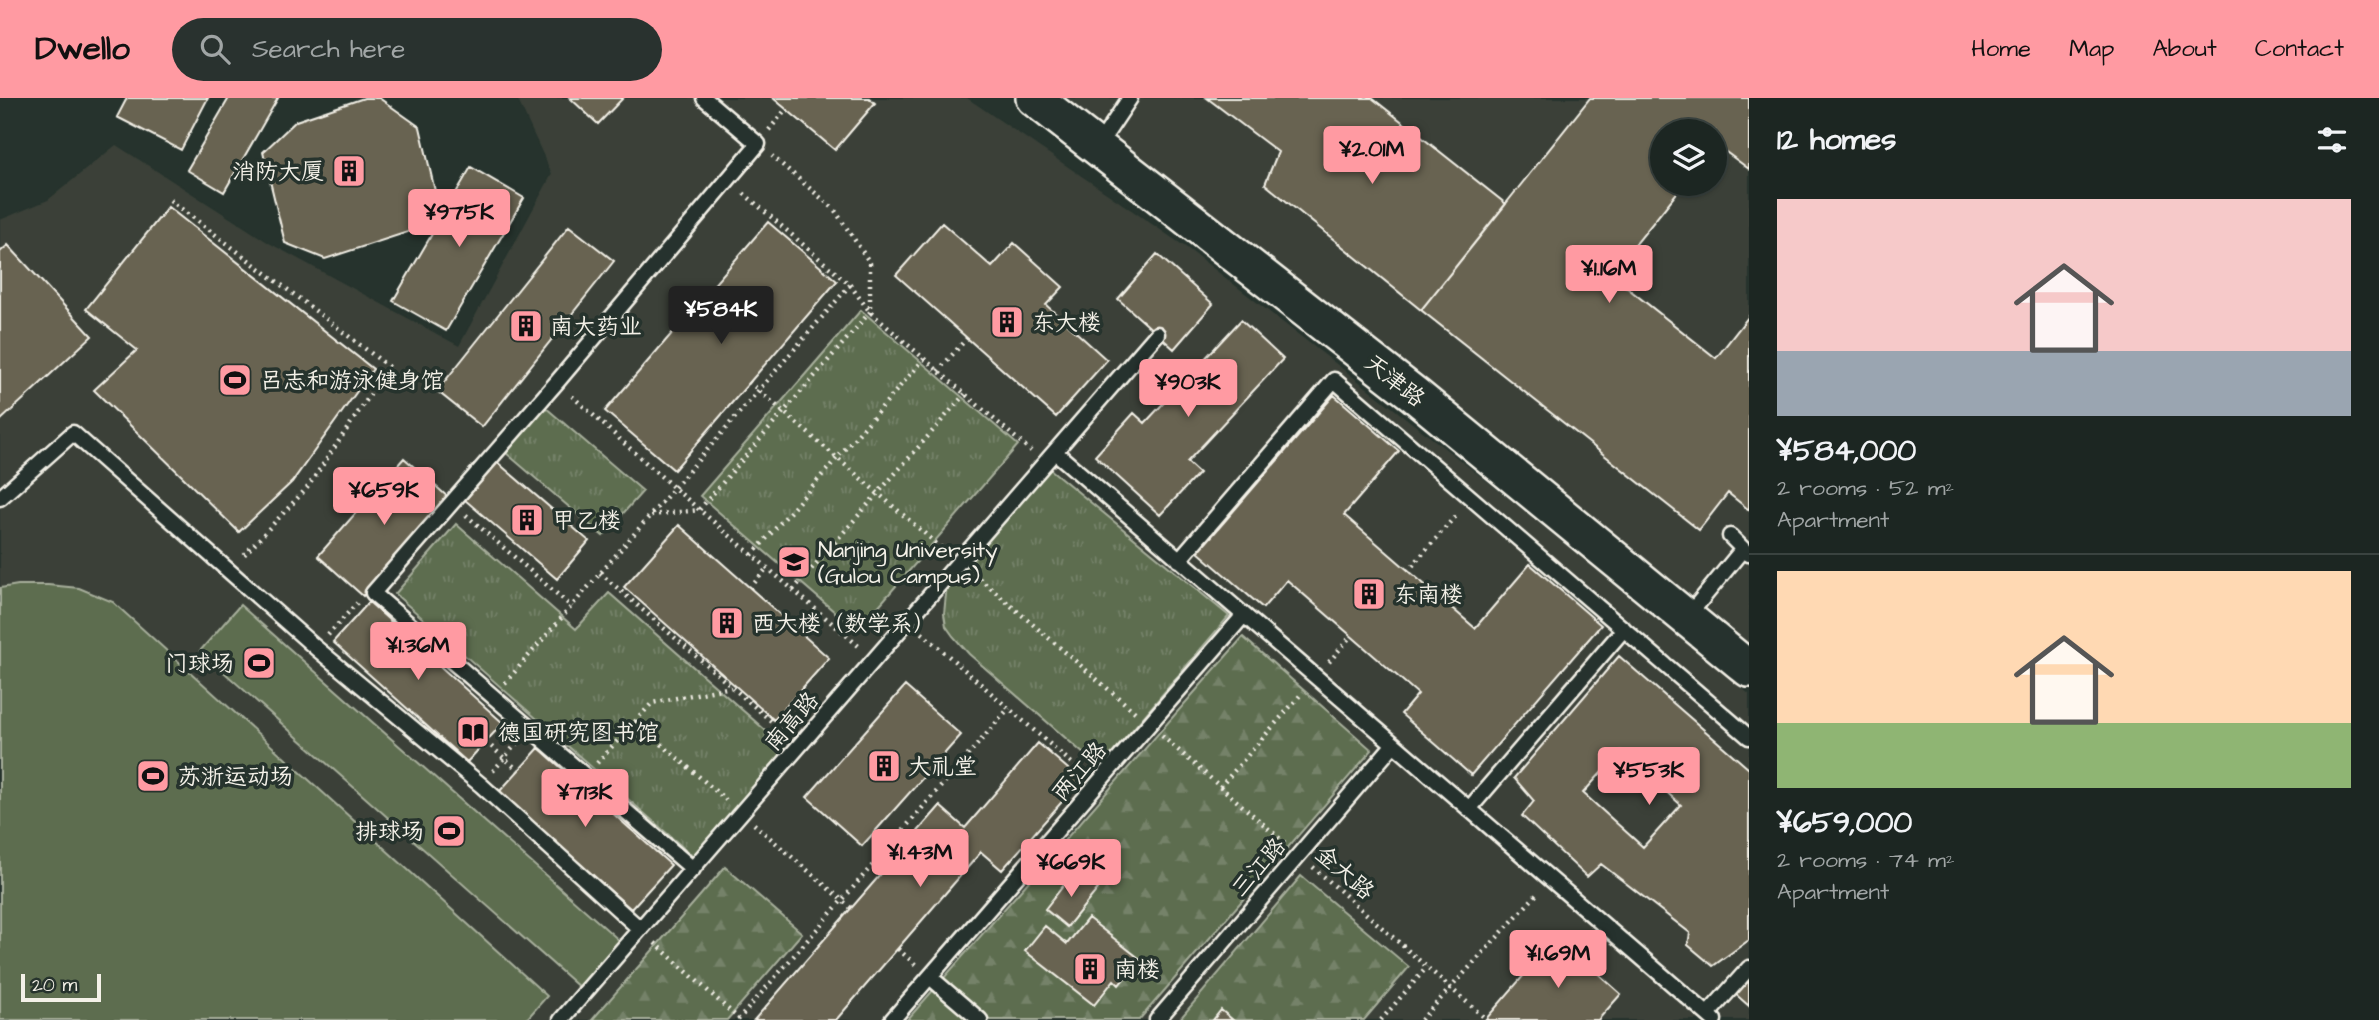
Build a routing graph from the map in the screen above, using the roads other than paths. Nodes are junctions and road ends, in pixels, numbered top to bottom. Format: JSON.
{"nodes":[{"id":1,"x":704,"y":98,"type":"edge"},
{"id":2,"x":1034,"y":98,"type":"edge"},
{"id":3,"x":1130,"y":98,"type":"edge"},
{"id":4,"x":1098,"y":146,"type":"junction"},
{"id":5,"x":1157,"y":334,"type":"dead end"},
{"id":6,"x":1055,"y":452,"type":"junction"},
{"id":7,"x":0,"y":498,"type":"edge"},
{"id":8,"x":1730,"y":536,"type":"dead end"},
{"id":9,"x":1746,"y":552,"type":"edge"},
{"id":10,"x":1180,"y":559,"type":"junction"},
{"id":11,"x":1244,"y":615,"type":"junction"},
{"id":12,"x":1687,"y":617,"type":"junction"},
{"id":13,"x":1624,"y":629,"type":"junction"},
{"id":14,"x":1749,"y":669,"type":"edge"},
{"id":15,"x":1749,"y":737,"type":"edge"},
{"id":16,"x":1394,"y":744,"type":"junction"},
{"id":17,"x":1469,"y":809,"type":"junction"},
{"id":18,"x":693,"y":869,"type":"junction"},
{"id":19,"x":640,"y":929,"type":"junction"},
{"id":20,"x":1749,"y":968,"type":"edge"},
{"id":21,"x":930,"y":977,"type":"junction"},
{"id":22,"x":1711,"y":1017,"type":"edge"},
{"id":23,"x":561,"y":1020,"type":"edge"},
{"id":24,"x":892,"y":1020,"type":"edge"},
{"id":25,"x":980,"y":1020,"type":"edge"},
{"id":26,"x":1157,"y":1020,"type":"edge"}],
"edges":[{"from":1,"to":18,"type":"lane"},
{"from":2,"to":4,"type":"street","name":"天津路"},
{"from":3,"to":4,"type":"lane"},
{"from":4,"to":12,"type":"street","name":"天津路"},
{"from":5,"to":6,"type":"lane","name":"南高路"},
{"from":6,"to":10,"type":"lane"},
{"from":6,"to":18,"type":"lane","name":"南高路"},
{"from":7,"to":19,"type":"lane"},
{"from":8,"to":9,"type":"lane"},
{"from":9,"to":12,"type":"lane"},
{"from":10,"to":11,"type":"lane"},
{"from":10,"to":13,"type":"lane"},
{"from":11,"to":16,"type":"lane"},
{"from":11,"to":21,"type":"lane","name":"两江路"},
{"from":12,"to":14,"type":"street","name":"天津路"},
{"from":13,"to":15,"type":"lane"},
{"from":13,"to":17,"type":"lane"},
{"from":16,"to":17,"type":"lane"},
{"from":16,"to":26,"type":"lane","name":"三江路"},
{"from":17,"to":22,"type":"lane"},
{"from":18,"to":19,"type":"lane","name":"南高路"},
{"from":19,"to":23,"type":"lane","name":"南高路"},
{"from":20,"to":22,"type":"lane"},
{"from":21,"to":24,"type":"lane","name":"两江路"},
{"from":21,"to":25,"type":"lane"}]}
